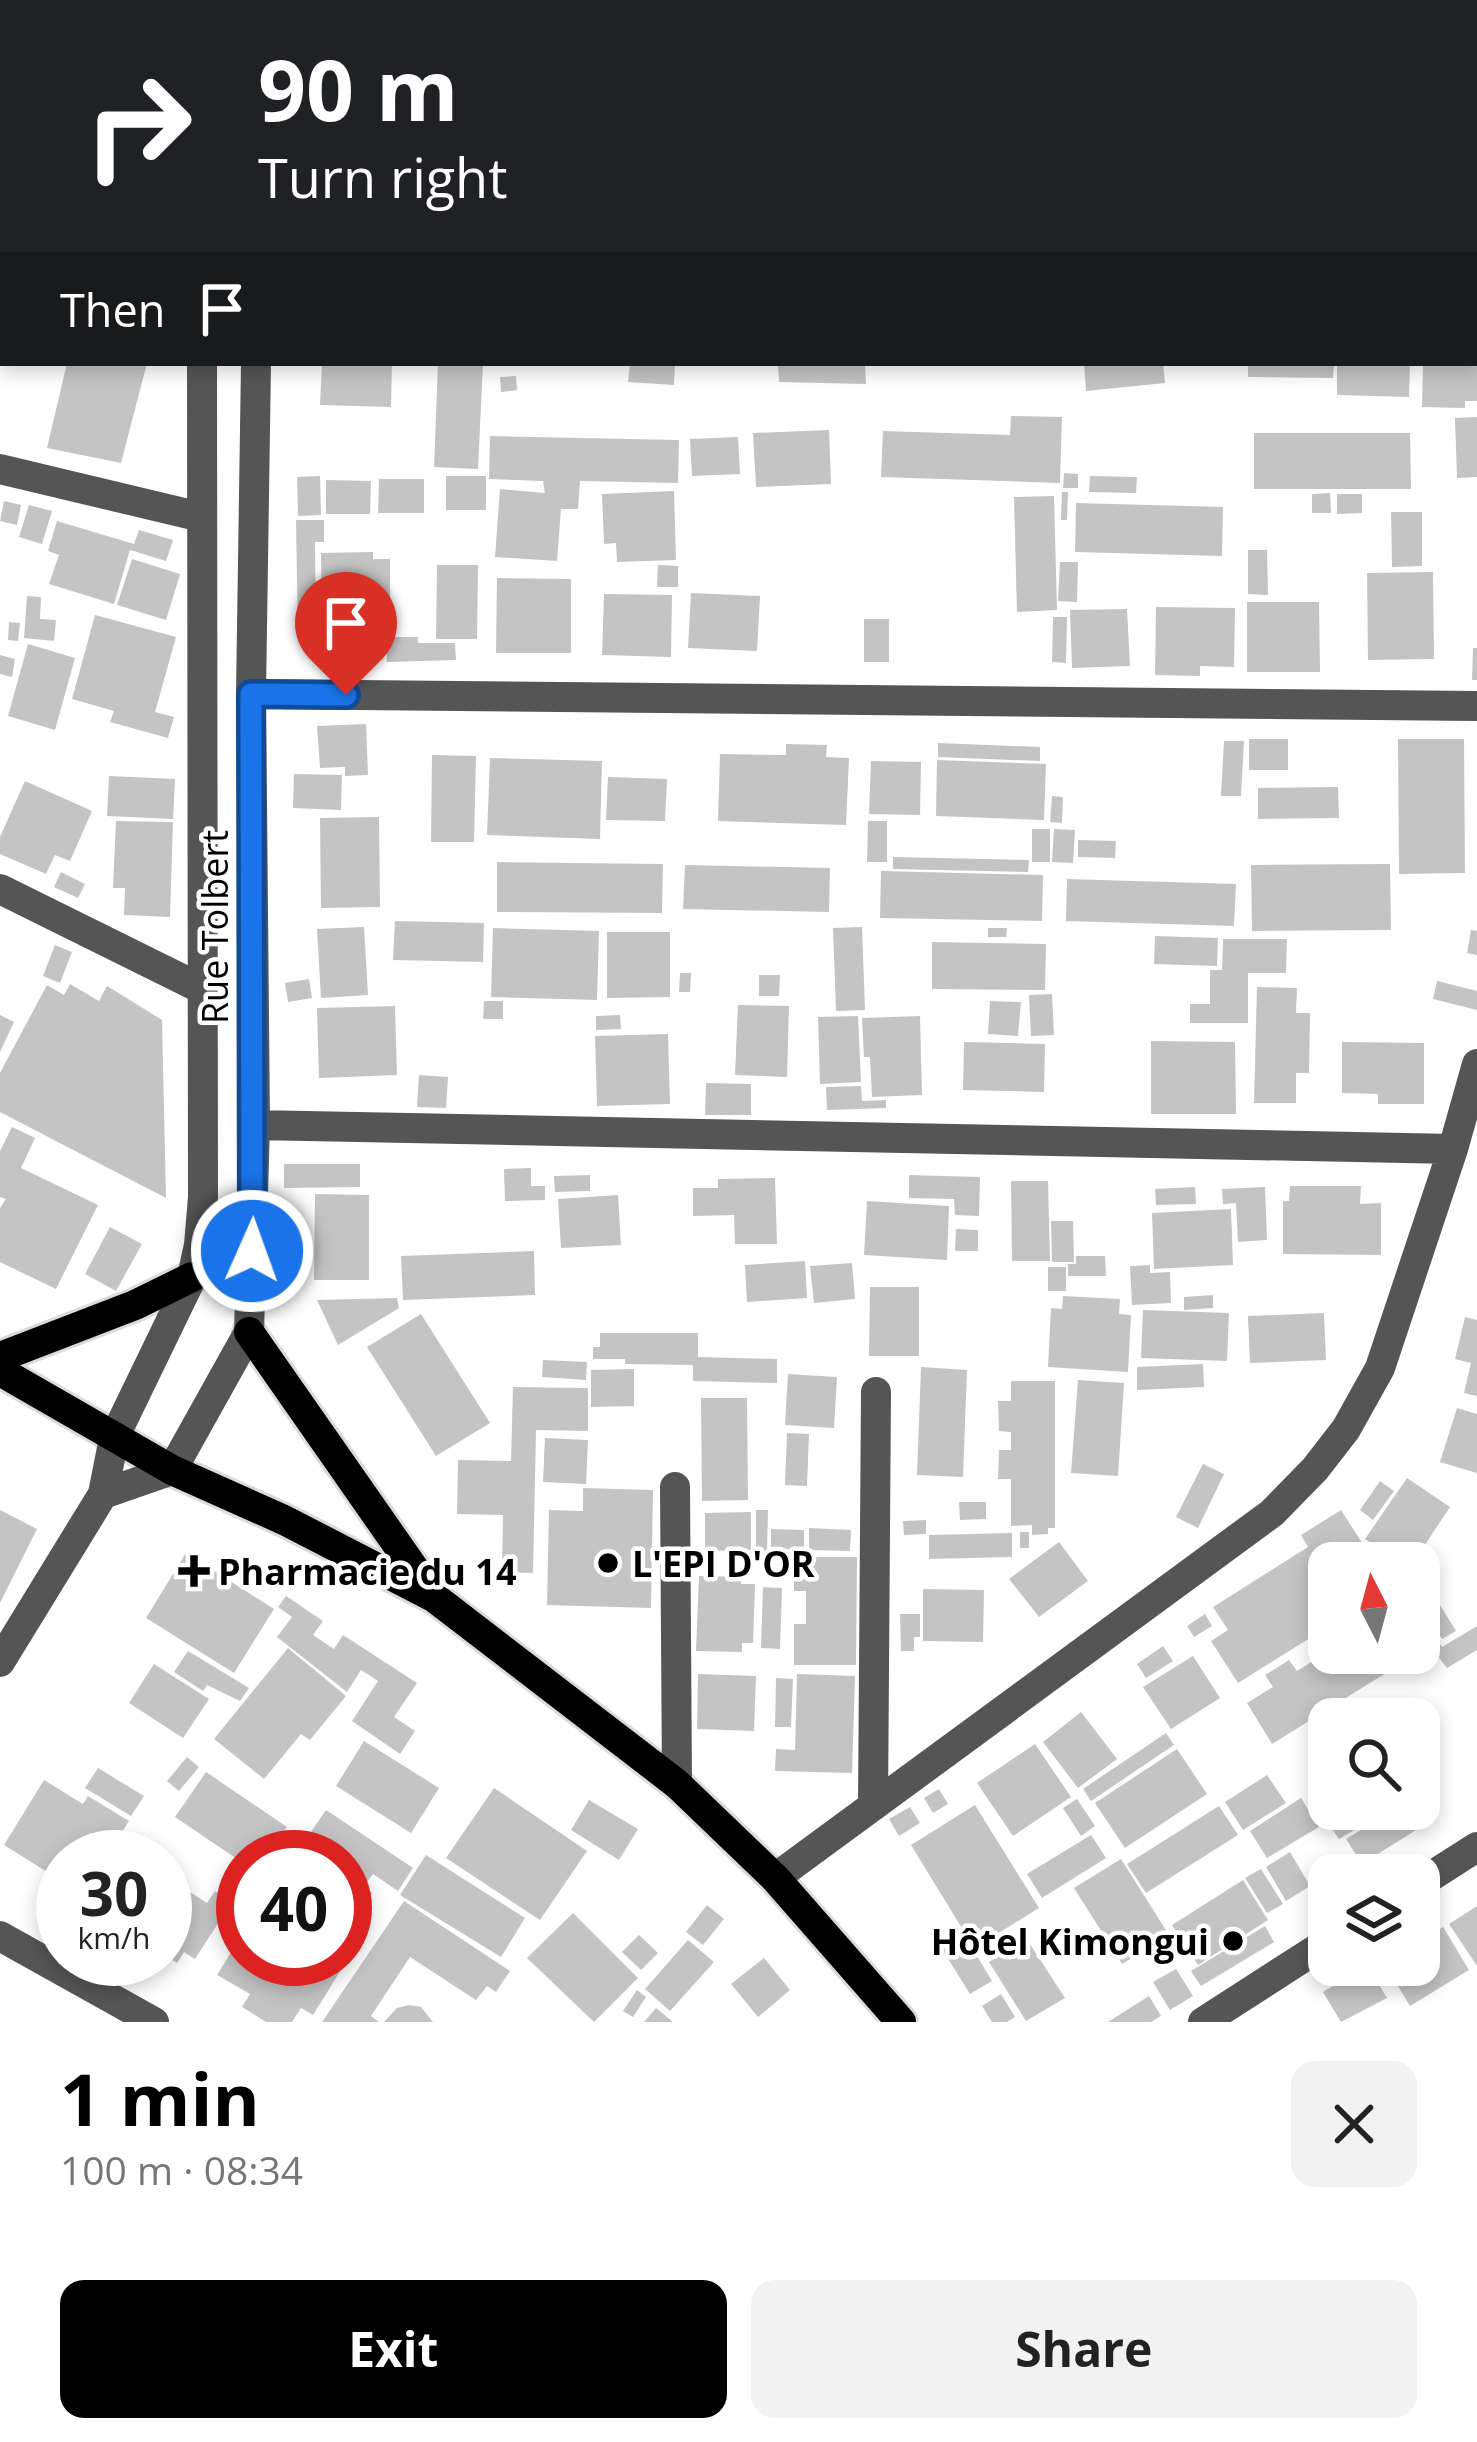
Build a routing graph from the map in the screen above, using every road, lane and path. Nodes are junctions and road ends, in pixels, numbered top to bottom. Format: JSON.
{"nodes":[{"id":1,"x":202,"y":366,"type":"edge"},
{"id":2,"x":256,"y":366,"type":"edge"},
{"id":3,"x":0,"y":469,"type":"edge"},
{"id":4,"x":201,"y":517,"type":"junction"},
{"id":5,"x":251,"y":694,"type":"junction"},
{"id":6,"x":1477,"y":706,"type":"edge"},
{"id":7,"x":0,"y":889,"type":"edge"},
{"id":8,"x":202,"y":989,"type":"junction"},
{"id":9,"x":1477,"y":1064,"type":"edge"},
{"id":10,"x":255,"y":1125,"type":"junction"},
{"id":11,"x":1454,"y":1149,"type":"junction"},
{"id":12,"x":192,"y":1277,"type":"junction"},
{"id":13,"x":249,"y":1332,"type":"junction"},
{"id":14,"x":0,"y":1357,"type":"edge"},
{"id":15,"x":0,"y":1371,"type":"edge"},
{"id":16,"x":877,"y":1393,"type":"dead end"},
{"id":17,"x":115,"y":1438,"type":"junction"},
{"id":18,"x":172,"y":1470,"type":"junction"},
{"id":19,"x":675,"y":1487,"type":"dead end"},
{"id":20,"x":103,"y":1494,"type":"junction"},
{"id":21,"x":435,"y":1598,"type":"junction"},
{"id":22,"x":0,"y":1662,"type":"edge"},
{"id":23,"x":677,"y":1784,"type":"junction"},
{"id":24,"x":873,"y":1806,"type":"junction"},
{"id":25,"x":1477,"y":1847,"type":"edge"},
{"id":26,"x":1440,"y":1871,"type":"edge"},
{"id":27,"x":775,"y":1878,"type":"junction"},
{"id":28,"x":0,"y":1936,"type":"edge"},
{"id":29,"x":1308,"y":1954,"type":"edge"},
{"id":30,"x":154,"y":2022,"type":"edge"},
{"id":31,"x":901,"y":2022,"type":"edge"},
{"id":32,"x":1203,"y":2022,"type":"edge"}],
"edges":[{"from":1,"to":4,"type":"street","name":"Rue Tolbert"},
{"from":2,"to":5,"type":"street","name":"Rue Tolbert"},
{"from":3,"to":4,"type":"street"},
{"from":4,"to":8,"type":"street","name":"Rue Tolbert"},
{"from":5,"to":6,"type":"street"},
{"from":5,"to":10,"type":"street","name":"Rue Tolbert"},
{"from":7,"to":8,"type":"street"},
{"from":8,"to":12,"type":"street","name":"Rue Tolbert"},
{"from":9,"to":11,"type":"street"},
{"from":10,"to":11,"type":"street"},
{"from":10,"to":13,"type":"street","name":"Rue Tolbert"},
{"from":11,"to":24,"type":"street"},
{"from":12,"to":14,"type":"main road"},
{"from":12,"to":17,"type":"street","name":"Rue Tolbert"},
{"from":13,"to":18,"type":"street","name":"Rue Tolbert"},
{"from":13,"to":21,"type":"main road"},
{"from":15,"to":17,"type":"main road"},
{"from":16,"to":24,"type":"street"},
{"from":17,"to":18,"type":"main road"},
{"from":17,"to":20,"type":"street","name":"Rue Tolbert"},
{"from":18,"to":20,"type":"street"},
{"from":18,"to":21,"type":"main road"},
{"from":19,"to":23,"type":"street"},
{"from":20,"to":22,"type":"street","name":"Rue Tolbert"},
{"from":21,"to":23,"type":"main road"},
{"from":23,"to":27,"type":"main road"},
{"from":24,"to":27,"type":"street"},
{"from":25,"to":26,"type":"street"},
{"from":27,"to":31,"type":"main road"},
{"from":28,"to":30,"type":"street"},
{"from":29,"to":32,"type":"street"}]}
